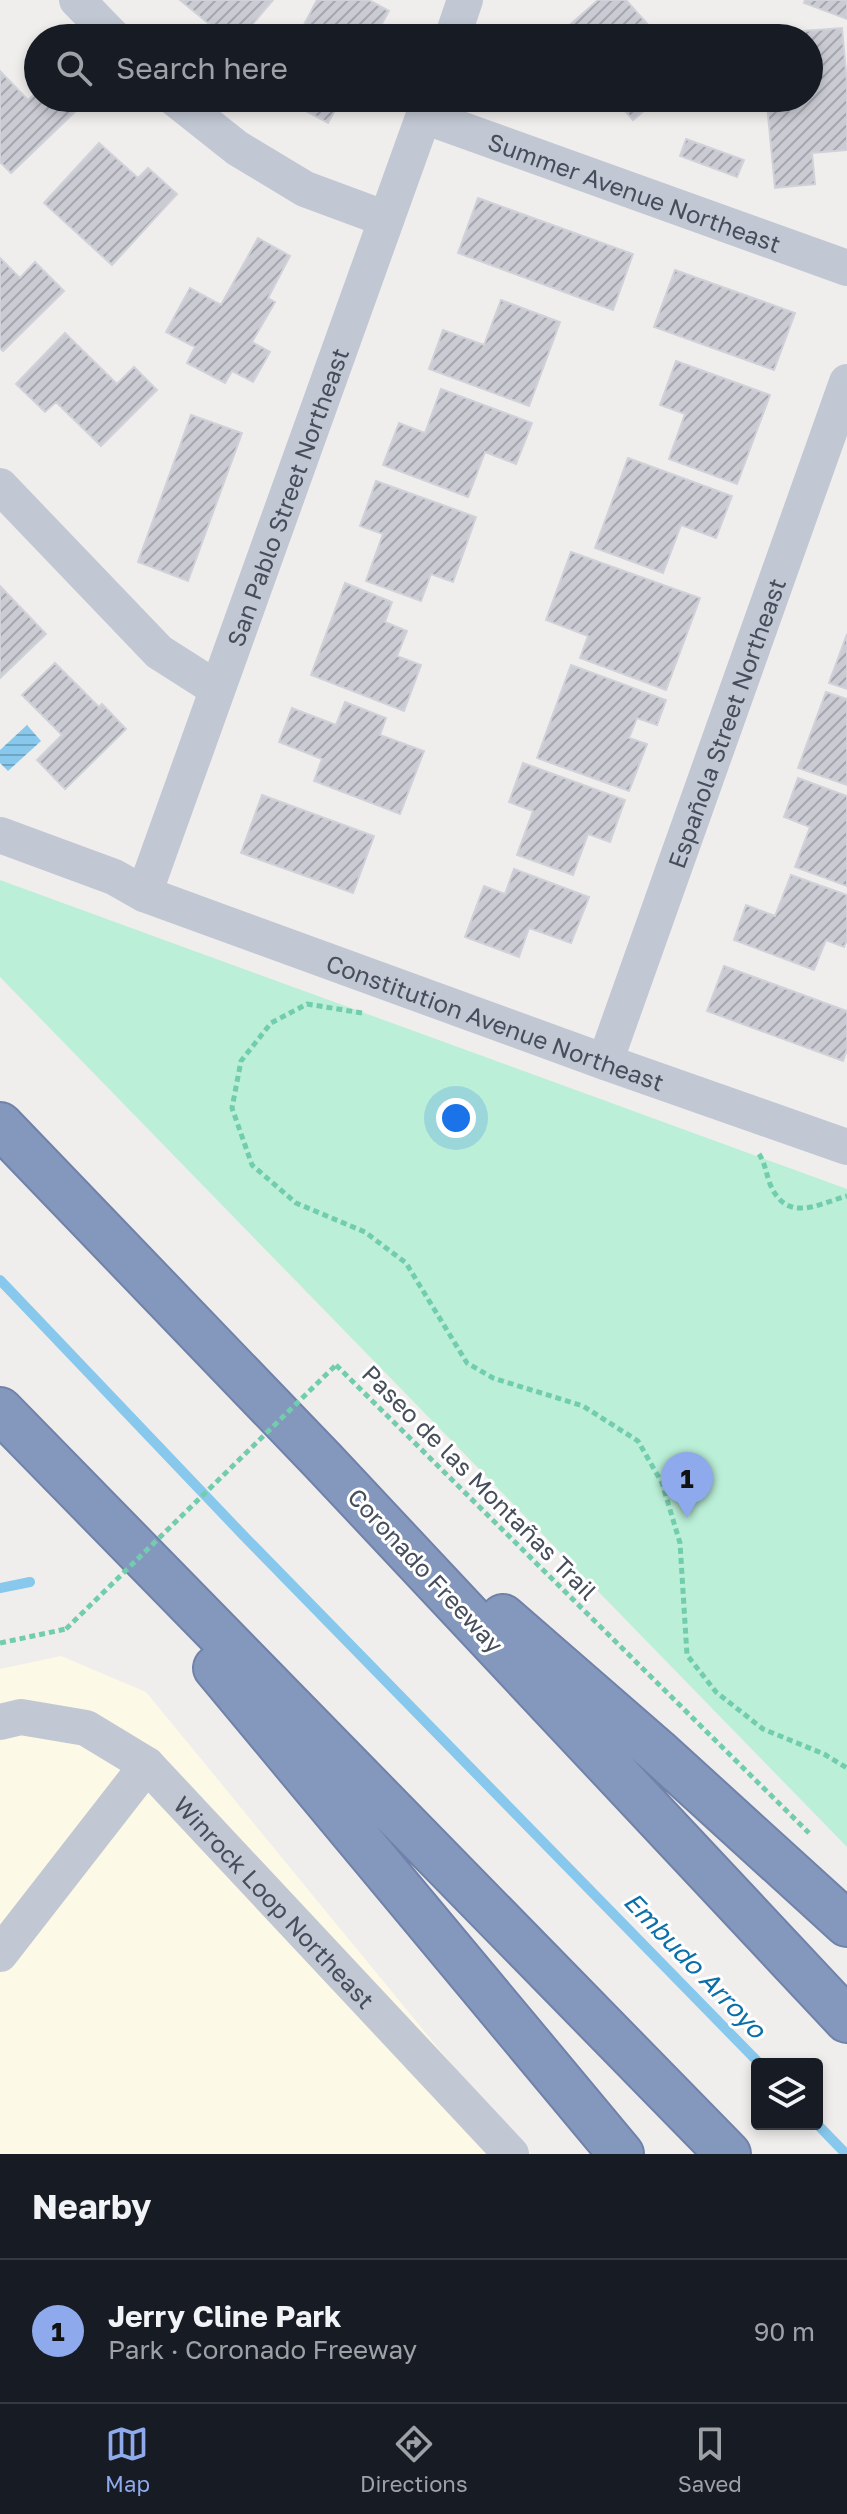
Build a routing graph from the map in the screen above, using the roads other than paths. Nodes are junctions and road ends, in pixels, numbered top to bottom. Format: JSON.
{"nodes":[{"id":1,"x":77,"y":0,"type":"edge"},
{"id":2,"x":465,"y":0,"type":"edge"},
{"id":3,"x":100,"y":24,"type":"edge"},
{"id":4,"x":457,"y":24,"type":"edge"},
{"id":5,"x":192,"y":112,"type":"edge"},
{"id":6,"x":425,"y":112,"type":"edge"},
{"id":7,"x":440,"y":112,"type":"edge"},
{"id":8,"x":386,"y":219,"type":"junction"},
{"id":9,"x":847,"y":268,"type":"edge"},
{"id":10,"x":847,"y":382,"type":"edge"},
{"id":11,"x":0,"y":486,"type":"edge"},
{"id":12,"x":217,"y":689,"type":"junction"},
{"id":13,"x":0,"y":835,"type":"edge"},
{"id":14,"x":144,"y":894,"type":"junction"},
{"id":15,"x":605,"y":1062,"type":"junction"},
{"id":16,"x":0,"y":1125,"type":"edge"},
{"id":17,"x":847,"y":1147,"type":"edge"},
{"id":18,"x":8,"y":1418,"type":"edge"},
{"id":19,"x":324,"y":1462,"type":"junction"},
{"id":20,"x":0,"y":1722,"type":"edge"},
{"id":21,"x":147,"y":1765,"type":"junction"},
{"id":22,"x":847,"y":1924,"type":"edge"},
{"id":23,"x":0,"y":1954,"type":"edge"},
{"id":24,"x":847,"y":2020,"type":"edge"},
{"id":25,"x":511,"y":2154,"type":"edge"},
{"id":26,"x":621,"y":2154,"type":"edge"},
{"id":27,"x":728,"y":2154,"type":"edge"}],
"edges":[{"from":1,"to":3,"type":"street"},
{"from":2,"to":4,"type":"street"},
{"from":5,"to":8,"type":"street"},
{"from":6,"to":8,"type":"street","name":"San Pablo Street Northeast"},
{"from":7,"to":9,"type":"street","name":"Summer Avenue Northeast"},
{"from":8,"to":12,"type":"street","name":"San Pablo Street Northeast"},
{"from":10,"to":15,"type":"street","name":"Española Street Northeast"},
{"from":11,"to":12,"type":"street"},
{"from":12,"to":14,"type":"street","name":"San Pablo Street Northeast"},
{"from":13,"to":14,"type":"street","name":"Constitution Avenue Northeast"},
{"from":14,"to":15,"type":"street","name":"Constitution Avenue Northeast"},
{"from":15,"to":17,"type":"street","name":"Constitution Avenue Northeast"},
{"from":16,"to":19,"type":"highway","name":"Coronado Freeway"},
{"from":18,"to":26,"type":"highway"},
{"from":18,"to":27,"type":"highway"},
{"from":19,"to":22,"type":"highway"},
{"from":19,"to":24,"type":"highway","name":"Coronado Freeway"},
{"from":20,"to":21,"type":"street","name":"Winrock Loop Northeast"},
{"from":21,"to":23,"type":"street"},
{"from":21,"to":25,"type":"street","name":"Winrock Loop Northeast"}]}
